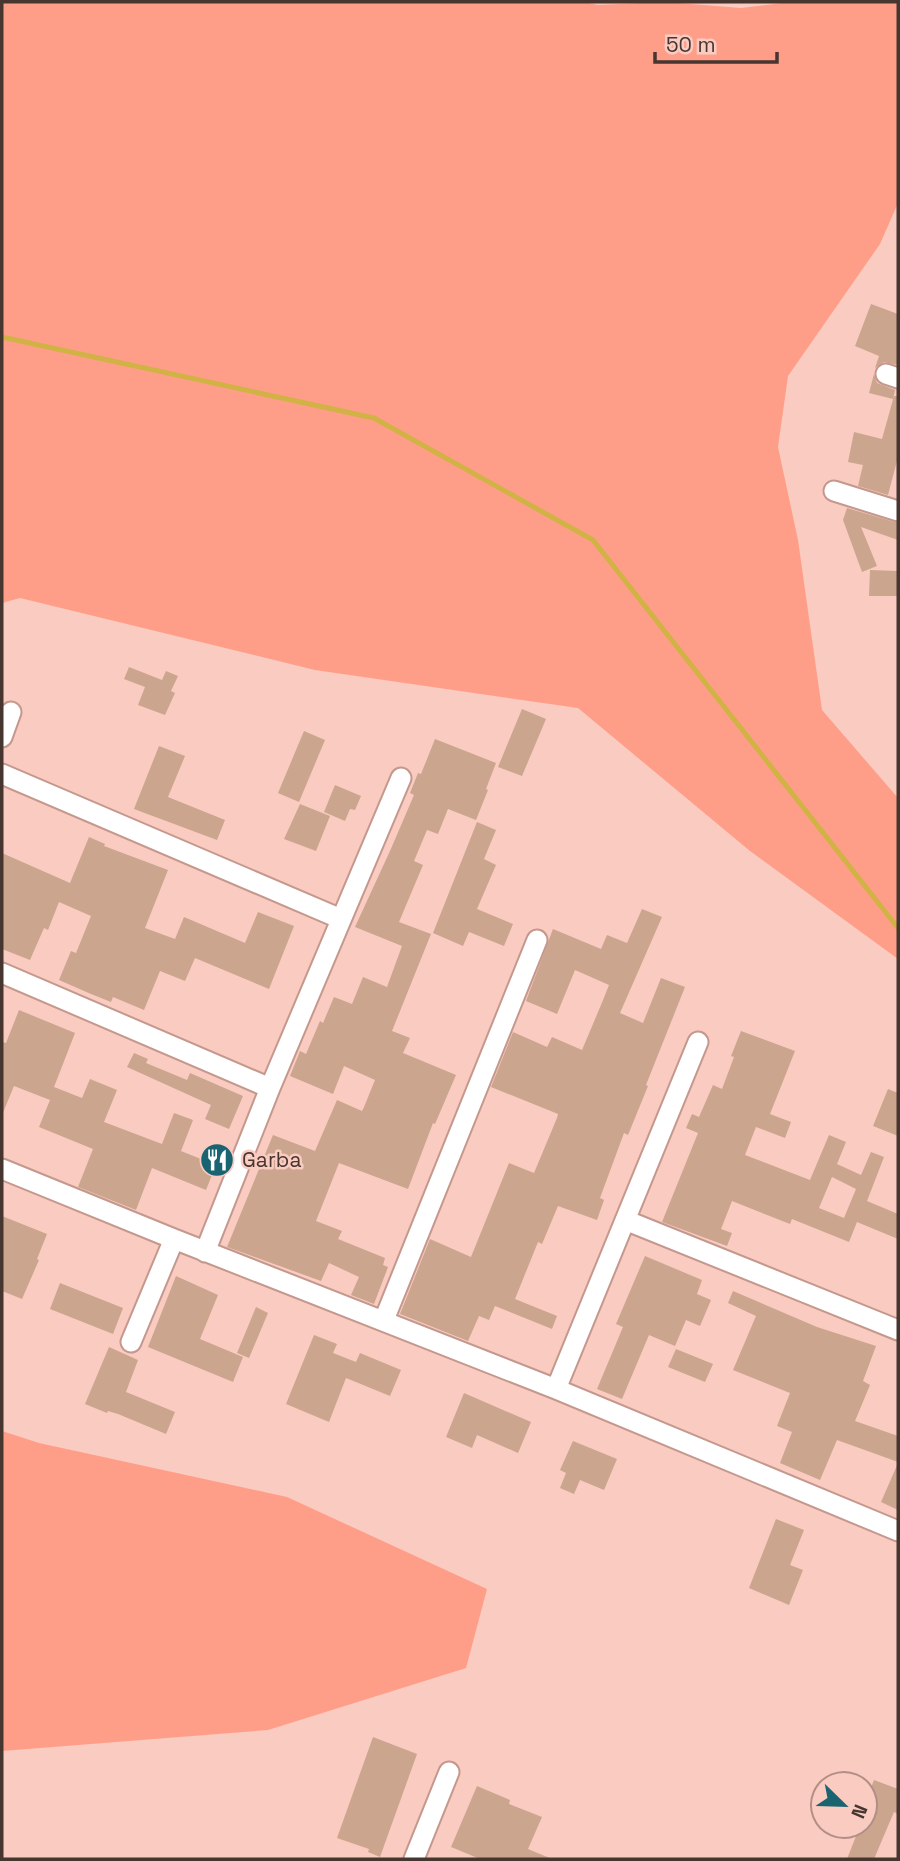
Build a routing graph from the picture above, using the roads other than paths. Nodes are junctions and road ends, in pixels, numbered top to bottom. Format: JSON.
{"nodes":[{"id":1,"x":834,"y":491,"type":"dead end"},
{"id":2,"x":898,"y":511,"type":"edge"},
{"id":3,"x":11,"y":712,"type":"dead end"},
{"id":4,"x":2,"y":737,"type":"edge"},
{"id":5,"x":2,"y":774,"type":"edge"},
{"id":6,"x":401,"y":778,"type":"dead end"},
{"id":7,"x":341,"y":919,"type":"junction"},
{"id":8,"x":537,"y":940,"type":"dead end"},
{"id":9,"x":2,"y":973,"type":"edge"},
{"id":10,"x":698,"y":1042,"type":"dead end"},
{"id":11,"x":270,"y":1088,"type":"junction"},
{"id":12,"x":2,"y":1169,"type":"edge"},
{"id":13,"x":625,"y":1220,"type":"junction"},
{"id":14,"x":174,"y":1239,"type":"junction"},
{"id":15,"x":205,"y":1252,"type":"junction"},
{"id":16,"x":384,"y":1320,"type":"junction"},
{"id":17,"x":898,"y":1329,"type":"edge"},
{"id":18,"x":131,"y":1342,"type":"dead end"},
{"id":19,"x":556,"y":1389,"type":"junction"},
{"id":20,"x":898,"y":1531,"type":"edge"},
{"id":21,"x":449,"y":1772,"type":"dead end"},
{"id":22,"x":414,"y":1859,"type":"edge"}],
"edges":[{"from":1,"to":2,"type":"street"},
{"from":3,"to":4,"type":"street"},
{"from":5,"to":7,"type":"street"},
{"from":6,"to":7,"type":"street"},
{"from":7,"to":11,"type":"street"},
{"from":8,"to":16,"type":"street"},
{"from":9,"to":11,"type":"street"},
{"from":10,"to":13,"type":"street"},
{"from":11,"to":15,"type":"street"},
{"from":12,"to":14,"type":"street"},
{"from":13,"to":17,"type":"street"},
{"from":13,"to":19,"type":"street"},
{"from":14,"to":15,"type":"street"},
{"from":14,"to":18,"type":"street"},
{"from":15,"to":16,"type":"street"},
{"from":16,"to":19,"type":"street"},
{"from":19,"to":20,"type":"street"},
{"from":21,"to":22,"type":"street"}]}
